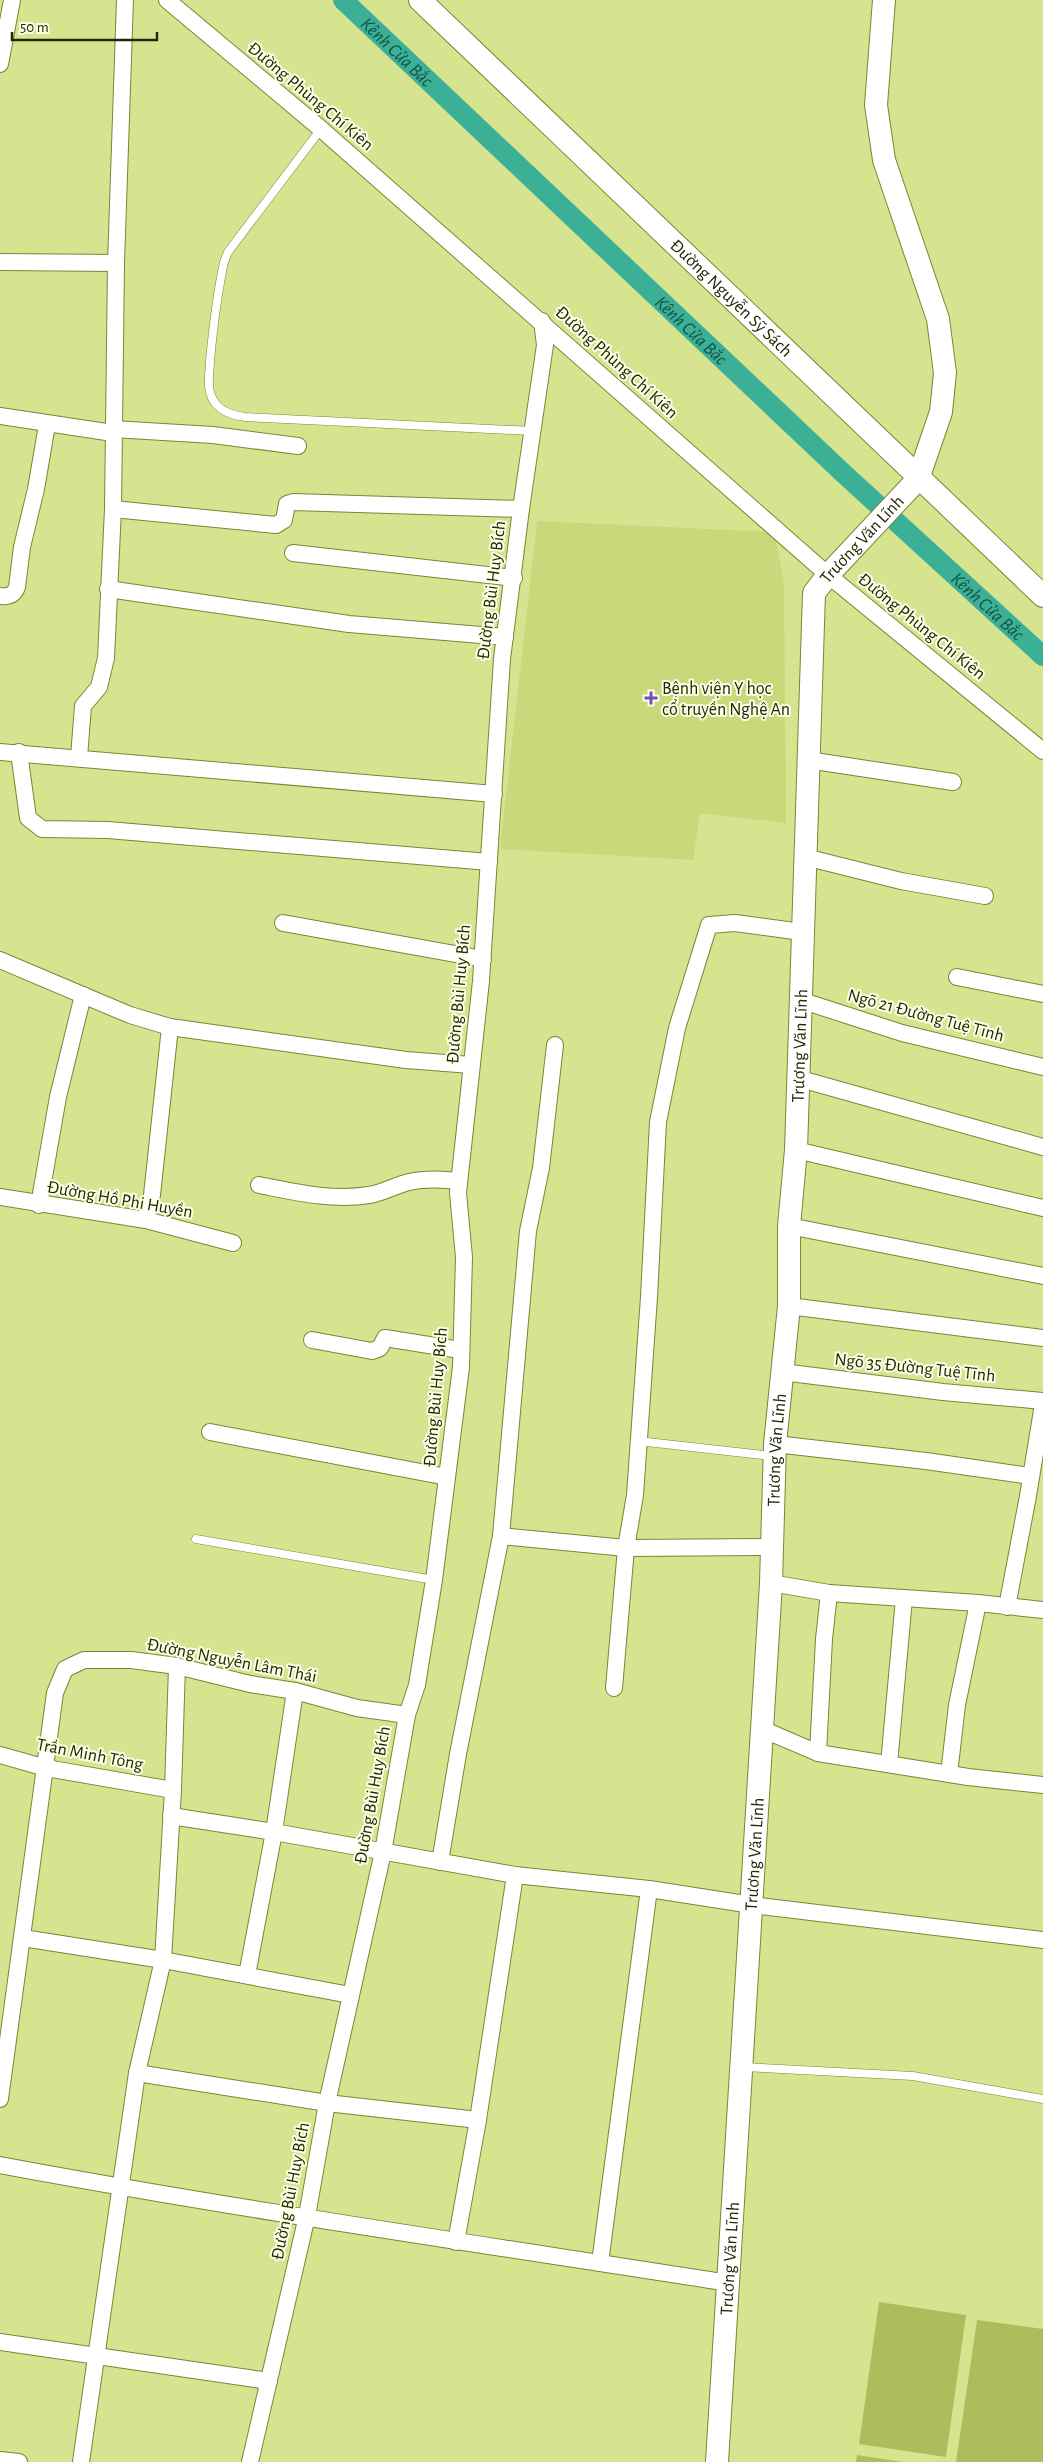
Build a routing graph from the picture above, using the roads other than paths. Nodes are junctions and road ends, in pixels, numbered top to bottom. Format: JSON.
{"nodes":[{"id":1,"x":12,"y":0,"type":"edge"},
{"id":2,"x":124,"y":0,"type":"edge"},
{"id":3,"x":167,"y":0,"type":"edge"},
{"id":4,"x":420,"y":0,"type":"edge"},
{"id":5,"x":884,"y":0,"type":"edge"},
{"id":6,"x":0,"y":64,"type":"edge"},
{"id":7,"x":320,"y":128,"type":"junction"},
{"id":8,"x":0,"y":262,"type":"edge"},
{"id":9,"x":116,"y":262,"type":"junction"},
{"id":10,"x":542,"y":321,"type":"junction"},
{"id":11,"x":0,"y":416,"type":"edge"},
{"id":12,"x":47,"y":425,"type":"junction"},
{"id":13,"x":113,"y":431,"type":"junction"},
{"id":14,"x":532,"y":431,"type":"junction"},
{"id":15,"x":298,"y":446,"type":"dead end"},
{"id":16,"x":914,"y":484,"type":"junction"},
{"id":17,"x":113,"y":509,"type":"junction"},
{"id":18,"x":521,"y":509,"type":"junction"},
{"id":19,"x":293,"y":553,"type":"dead end"},
{"id":20,"x":828,"y":575,"type":"junction"},
{"id":21,"x":514,"y":578,"type":"junction"},
{"id":22,"x":108,"y":589,"type":"junction"},
{"id":23,"x":1041,"y":591,"type":"edge"},
{"id":24,"x":0,"y":596,"type":"edge"},
{"id":25,"x":505,"y":637,"type":"junction"},
{"id":26,"x":1043,"y":751,"type":"edge"},
{"id":27,"x":0,"y":752,"type":"edge"},
{"id":28,"x":18,"y":752,"type":"junction"},
{"id":29,"x":79,"y":757,"type":"junction"},
{"id":30,"x":808,"y":760,"type":"junction"},
{"id":31,"x":953,"y":782,"type":"dead end"},
{"id":32,"x":494,"y":794,"type":"junction"},
{"id":33,"x":805,"y":857,"type":"junction"},
{"id":34,"x":489,"y":862,"type":"junction"},
{"id":35,"x":985,"y":896,"type":"dead end"},
{"id":36,"x":283,"y":924,"type":"dead end"},
{"id":37,"x":802,"y":932,"type":"junction"},
{"id":38,"x":0,"y":960,"type":"edge"},
{"id":39,"x":483,"y":960,"type":"junction"},
{"id":40,"x":957,"y":977,"type":"dead end"},
{"id":41,"x":83,"y":994,"type":"junction"},
{"id":42,"x":1043,"y":994,"type":"edge"},
{"id":43,"x":800,"y":1000,"type":"junction"},
{"id":44,"x":170,"y":1027,"type":"junction"},
{"id":45,"x":555,"y":1044,"type":"dead end"},
{"id":46,"x":471,"y":1065,"type":"junction"},
{"id":47,"x":1043,"y":1067,"type":"edge"},
{"id":48,"x":798,"y":1078,"type":"junction"},
{"id":49,"x":1043,"y":1147,"type":"edge"},
{"id":50,"x":796,"y":1150,"type":"junction"},
{"id":51,"x":459,"y":1181,"type":"junction"},
{"id":52,"x":259,"y":1185,"type":"dead end"},
{"id":53,"x":0,"y":1197,"type":"edge"},
{"id":54,"x":39,"y":1205,"type":"junction"},
{"id":55,"x":1043,"y":1208,"type":"edge"},
{"id":56,"x":146,"y":1220,"type":"junction"},
{"id":57,"x":789,"y":1226,"type":"junction"},
{"id":58,"x":233,"y":1243,"type":"dead end"},
{"id":59,"x":1043,"y":1276,"type":"edge"},
{"id":60,"x":789,"y":1306,"type":"junction"},
{"id":61,"x":1043,"y":1338,"type":"edge"},
{"id":62,"x":312,"y":1340,"type":"dead end"},
{"id":63,"x":460,"y":1350,"type":"junction"},
{"id":64,"x":782,"y":1372,"type":"junction"},
{"id":65,"x":1043,"y":1403,"type":"edge"},
{"id":66,"x":210,"y":1432,"type":"dead end"},
{"id":67,"x":638,"y":1441,"type":"junction"},
{"id":68,"x":774,"y":1450,"type":"junction"},
{"id":69,"x":1030,"y":1476,"type":"junction"},
{"id":70,"x":448,"y":1477,"type":"junction"},
{"id":71,"x":1036,"y":1498,"type":"edge"},
{"id":72,"x":501,"y":1536,"type":"junction"},
{"id":73,"x":196,"y":1539,"type":"dead end"},
{"id":74,"x":770,"y":1547,"type":"junction"},
{"id":75,"x":626,"y":1548,"type":"junction"},
{"id":76,"x":434,"y":1580,"type":"junction"},
{"id":77,"x":770,"y":1583,"type":"junction"},
{"id":78,"x":829,"y":1593,"type":"junction"},
{"id":79,"x":904,"y":1599,"type":"junction"},
{"id":80,"x":978,"y":1603,"type":"junction"},
{"id":81,"x":1007,"y":1607,"type":"junction"},
{"id":82,"x":1043,"y":1610,"type":"edge"},
{"id":83,"x":177,"y":1666,"type":"junction"},
{"id":84,"x":614,"y":1688,"type":"dead end"},
{"id":85,"x":295,"y":1691,"type":"junction"},
{"id":86,"x":407,"y":1715,"type":"junction"},
{"id":87,"x":762,"y":1729,"type":"junction"},
{"id":88,"x":818,"y":1753,"type":"junction"},
{"id":89,"x":0,"y":1755,"type":"edge"},
{"id":90,"x":889,"y":1764,"type":"junction"},
{"id":91,"x":46,"y":1768,"type":"junction"},
{"id":92,"x":949,"y":1774,"type":"junction"},
{"id":93,"x":1043,"y":1785,"type":"edge"},
{"id":94,"x":173,"y":1790,"type":"junction"},
{"id":95,"x":171,"y":1816,"type":"junction"},
{"id":96,"x":274,"y":1832,"type":"junction"},
{"id":97,"x":384,"y":1852,"type":"junction"},
{"id":98,"x":440,"y":1862,"type":"junction"},
{"id":99,"x":515,"y":1875,"type":"junction"},
{"id":100,"x":649,"y":1889,"type":"junction"},
{"id":101,"x":752,"y":1905,"type":"junction"},
{"id":102,"x":23,"y":1938,"type":"junction"},
{"id":103,"x":1043,"y":1940,"type":"edge"},
{"id":104,"x":163,"y":1960,"type":"junction"},
{"id":105,"x":246,"y":1975,"type":"junction"},
{"id":106,"x":350,"y":1995,"type":"junction"},
{"id":107,"x":2,"y":2061,"type":"edge"},
{"id":108,"x":743,"y":2067,"type":"junction"},
{"id":109,"x":137,"y":2073,"type":"junction"},
{"id":110,"x":0,"y":2099,"type":"edge"},
{"id":111,"x":1043,"y":2099,"type":"edge"},
{"id":112,"x":328,"y":2103,"type":"junction"},
{"id":113,"x":478,"y":2120,"type":"junction"},
{"id":114,"x":0,"y":2165,"type":"edge"},
{"id":115,"x":121,"y":2188,"type":"junction"},
{"id":116,"x":307,"y":2216,"type":"junction"},
{"id":117,"x":456,"y":2242,"type":"junction"},
{"id":118,"x":600,"y":2263,"type":"junction"},
{"id":119,"x":729,"y":2283,"type":"junction"},
{"id":120,"x":0,"y":2342,"type":"edge"},
{"id":121,"x":97,"y":2355,"type":"junction"},
{"id":122,"x":269,"y":2381,"type":"junction"},
{"id":123,"x":0,"y":2460,"type":"edge"},
{"id":124,"x":19,"y":2462,"type":"edge"},
{"id":125,"x":81,"y":2462,"type":"edge"},
{"id":126,"x":250,"y":2462,"type":"edge"},
{"id":127,"x":717,"y":2462,"type":"edge"}],
"edges":[{"from":1,"to":6,"type":"street"},
{"from":2,"to":9,"type":"street"},
{"from":3,"to":7,"type":"street","name":"Đường Phùng Chí Kiên"},
{"from":4,"to":16,"type":"street","name":"Đường Nguyễn Sỹ Sách"},
{"from":5,"to":16,"type":"street"},
{"from":7,"to":10,"type":"street","name":"Đường Phùng Chí Kiên"},
{"from":7,"to":14,"type":"lane"},
{"from":8,"to":9,"type":"street"},
{"from":9,"to":13,"type":"street"},
{"from":10,"to":14,"type":"street","name":"Đường Bùi Huy Bích"},
{"from":10,"to":20,"type":"street","name":"Đường Phùng Chí Kiên"},
{"from":11,"to":12,"type":"street"},
{"from":12,"to":13,"type":"street"},
{"from":12,"to":24,"type":"street"},
{"from":13,"to":15,"type":"street"},
{"from":13,"to":17,"type":"street"},
{"from":14,"to":18,"type":"street","name":"Đường Bùi Huy Bích"},
{"from":16,"to":20,"type":"street","name":"Trương Văn Lĩnh"},
{"from":16,"to":23,"type":"street","name":"Đường Nguyễn Sỹ Sách"},
{"from":17,"to":18,"type":"street"},
{"from":17,"to":22,"type":"street"},
{"from":18,"to":21,"type":"street","name":"Đường Bùi Huy Bích"},
{"from":19,"to":21,"type":"street"},
{"from":20,"to":26,"type":"street","name":"Đường Phùng Chí Kiên"},
{"from":20,"to":30,"type":"street","name":"Trương Văn Lĩnh"},
{"from":21,"to":25,"type":"street","name":"Đường Bùi Huy Bích"},
{"from":22,"to":25,"type":"street"},
{"from":22,"to":29,"type":"street"},
{"from":25,"to":32,"type":"street","name":"Đường Bùi Huy Bích"},
{"from":27,"to":28,"type":"street"},
{"from":28,"to":29,"type":"street"},
{"from":28,"to":34,"type":"street"},
{"from":29,"to":32,"type":"street"},
{"from":30,"to":31,"type":"street"},
{"from":30,"to":33,"type":"street","name":"Trương Văn Lĩnh"},
{"from":32,"to":34,"type":"street","name":"Đường Bùi Huy Bích"},
{"from":33,"to":35,"type":"street"},
{"from":33,"to":37,"type":"street","name":"Trương Văn Lĩnh"},
{"from":34,"to":39,"type":"street","name":"Đường Bùi Huy Bích"},
{"from":36,"to":39,"type":"street"},
{"from":37,"to":43,"type":"street","name":"Trương Văn Lĩnh"},
{"from":37,"to":67,"type":"street"},
{"from":38,"to":41,"type":"street"},
{"from":39,"to":46,"type":"street","name":"Đường Bùi Huy Bích"},
{"from":40,"to":42,"type":"street"},
{"from":41,"to":44,"type":"street"},
{"from":41,"to":54,"type":"street"},
{"from":43,"to":47,"type":"street","name":"Ngõ 21 Đường Tuệ Tĩnh"},
{"from":43,"to":48,"type":"street","name":"Trương Văn Lĩnh"},
{"from":44,"to":46,"type":"street"},
{"from":44,"to":56,"type":"street"},
{"from":45,"to":72,"type":"street"},
{"from":46,"to":51,"type":"street","name":"Đường Bùi Huy Bích"},
{"from":48,"to":49,"type":"street"},
{"from":48,"to":50,"type":"street","name":"Trương Văn Lĩnh"},
{"from":50,"to":55,"type":"street"},
{"from":50,"to":57,"type":"street","name":"Trương Văn Lĩnh"},
{"from":51,"to":52,"type":"street"},
{"from":51,"to":63,"type":"street","name":"Đường Bùi Huy Bích"},
{"from":53,"to":54,"type":"street","name":"Đường Hồ Phi Huyền"},
{"from":54,"to":56,"type":"street","name":"Đường Hồ Phi Huyền"},
{"from":56,"to":58,"type":"street","name":"Đường Hồ Phi Huyền"},
{"from":57,"to":59,"type":"street"},
{"from":57,"to":60,"type":"street","name":"Trương Văn Lĩnh"},
{"from":60,"to":61,"type":"street"},
{"from":60,"to":64,"type":"street","name":"Trương Văn Lĩnh"},
{"from":62,"to":63,"type":"street"},
{"from":63,"to":70,"type":"street","name":"Đường Bùi Huy Bích"},
{"from":64,"to":65,"type":"street","name":"Ngõ 35 Đường Tuệ Tĩnh"},
{"from":64,"to":68,"type":"street","name":"Trương Văn Lĩnh"},
{"from":65,"to":69,"type":"street"},
{"from":66,"to":70,"type":"street"},
{"from":67,"to":68,"type":"lane"},
{"from":67,"to":75,"type":"street"},
{"from":68,"to":69,"type":"street"},
{"from":68,"to":74,"type":"street","name":"Trương Văn Lĩnh"},
{"from":69,"to":71,"type":"street"},
{"from":70,"to":76,"type":"street","name":"Đường Bùi Huy Bích"},
{"from":71,"to":81,"type":"street"},
{"from":72,"to":75,"type":"street"},
{"from":72,"to":98,"type":"street"},
{"from":73,"to":76,"type":"lane"},
{"from":74,"to":75,"type":"street"},
{"from":74,"to":77,"type":"street","name":"Trương Văn Lĩnh"},
{"from":75,"to":84,"type":"street"},
{"from":76,"to":86,"type":"street","name":"Đường Bùi Huy Bích"},
{"from":77,"to":78,"type":"street"},
{"from":77,"to":87,"type":"street","name":"Trương Văn Lĩnh"},
{"from":78,"to":79,"type":"street"},
{"from":78,"to":88,"type":"street"},
{"from":79,"to":80,"type":"street"},
{"from":79,"to":90,"type":"street"},
{"from":80,"to":81,"type":"street"},
{"from":80,"to":92,"type":"street"},
{"from":81,"to":82,"type":"street"},
{"from":83,"to":85,"type":"street","name":"Đường Nguyễn Lâm Thái"},
{"from":83,"to":91,"type":"street","name":"Đường Nguyễn Lâm Thái"},
{"from":83,"to":94,"type":"street"},
{"from":85,"to":86,"type":"street","name":"Đường Nguyễn Lâm Thái"},
{"from":85,"to":96,"type":"street"},
{"from":86,"to":97,"type":"street","name":"Đường Bùi Huy Bích"},
{"from":87,"to":88,"type":"street"},
{"from":87,"to":101,"type":"street","name":"Trương Văn Lĩnh"},
{"from":88,"to":90,"type":"street"},
{"from":89,"to":91,"type":"street","name":"Trần Minh Tông"},
{"from":90,"to":92,"type":"street"},
{"from":91,"to":94,"type":"street","name":"Trần Minh Tông"},
{"from":91,"to":102,"type":"street","name":"Đường Nguyễn Lâm Thái"},
{"from":92,"to":93,"type":"street"},
{"from":94,"to":95,"type":"street"},
{"from":95,"to":96,"type":"street"},
{"from":95,"to":104,"type":"street"},
{"from":96,"to":97,"type":"street"},
{"from":96,"to":105,"type":"street"},
{"from":97,"to":98,"type":"street"},
{"from":97,"to":106,"type":"street","name":"Đường Bùi Huy Bích"},
{"from":98,"to":99,"type":"street"},
{"from":99,"to":100,"type":"street"},
{"from":99,"to":113,"type":"street"},
{"from":100,"to":101,"type":"street"},
{"from":100,"to":118,"type":"street"},
{"from":101,"to":103,"type":"street"},
{"from":101,"to":108,"type":"street","name":"Trương Văn Lĩnh"},
{"from":102,"to":104,"type":"street"},
{"from":102,"to":107,"type":"street","name":"Đường Nguyễn Lâm Thái"},
{"from":104,"to":105,"type":"street"},
{"from":104,"to":109,"type":"street"},
{"from":105,"to":106,"type":"street"},
{"from":106,"to":112,"type":"street","name":"Đường Bùi Huy Bích"},
{"from":107,"to":110,"type":"street","name":"Đường Nguyễn Lâm Thái"},
{"from":108,"to":111,"type":"lane"},
{"from":108,"to":119,"type":"street","name":"Trương Văn Lĩnh"},
{"from":109,"to":112,"type":"street"},
{"from":109,"to":115,"type":"street"},
{"from":112,"to":113,"type":"street"},
{"from":112,"to":116,"type":"street","name":"Đường Bùi Huy Bích"},
{"from":113,"to":117,"type":"street"},
{"from":114,"to":115,"type":"street"},
{"from":115,"to":116,"type":"street"},
{"from":115,"to":121,"type":"street"},
{"from":116,"to":117,"type":"street"},
{"from":116,"to":122,"type":"street","name":"Đường Bùi Huy Bích"},
{"from":117,"to":118,"type":"street"},
{"from":118,"to":119,"type":"street"},
{"from":119,"to":127,"type":"street","name":"Trương Văn Lĩnh"},
{"from":120,"to":121,"type":"street"},
{"from":121,"to":122,"type":"street"},
{"from":121,"to":125,"type":"street"},
{"from":122,"to":126,"type":"street","name":"Đường Bùi Huy Bích"},
{"from":123,"to":124,"type":"street"}]}
